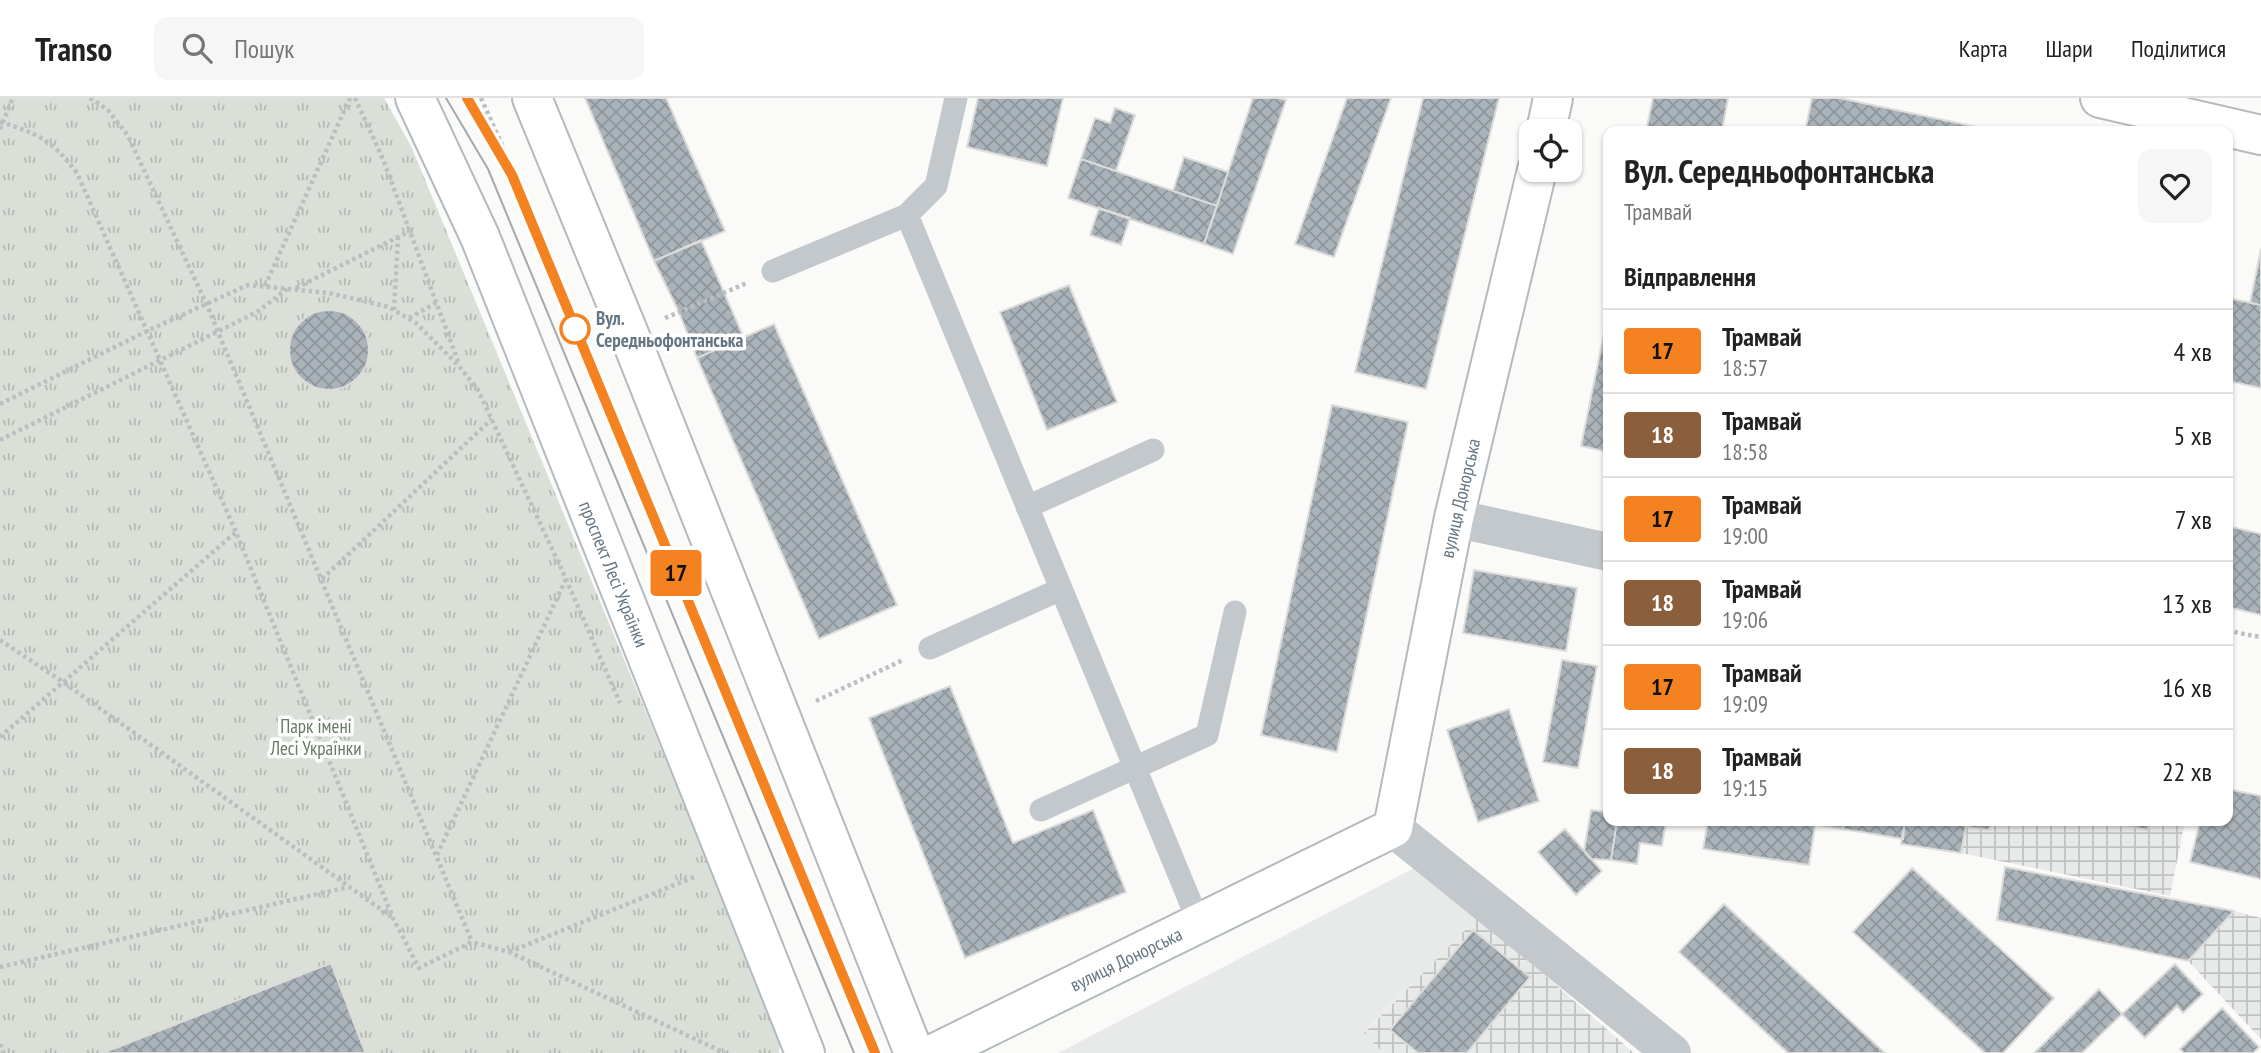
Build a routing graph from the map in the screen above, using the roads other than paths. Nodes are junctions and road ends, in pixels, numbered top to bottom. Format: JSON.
{"nodes":[{"id":1,"x":415,"y":98,"type":"edge"},
{"id":2,"x":532,"y":98,"type":"edge"},
{"id":3,"x":956,"y":98,"type":"edge"},
{"id":4,"x":1553,"y":98,"type":"edge"},
{"id":5,"x":2099,"y":98,"type":"edge"},
{"id":6,"x":1549,"y":119,"type":"edge"},
{"id":7,"x":2222,"y":126,"type":"edge"},
{"id":8,"x":2233,"y":129,"type":"edge"},
{"id":9,"x":2261,"y":135,"type":"edge"},
{"id":10,"x":1533,"y":182,"type":"edge"},
{"id":11,"x":907,"y":215,"type":"junction"},
{"id":12,"x":773,"y":271,"type":"road end"},
{"id":13,"x":1153,"y":450,"type":"dead end"},
{"id":14,"x":1027,"y":507,"type":"junction"},
{"id":15,"x":1454,"y":518,"type":"junction"},
{"id":16,"x":1603,"y":551,"type":"edge"},
{"id":17,"x":1061,"y":589,"type":"junction"},
{"id":18,"x":1235,"y":612,"type":"dead end"},
{"id":19,"x":930,"y":648,"type":"road end"},
{"id":20,"x":1135,"y":768,"type":"junction"},
{"id":21,"x":1041,"y":810,"type":"dead end"},
{"id":22,"x":1393,"y":828,"type":"junction"},
{"id":23,"x":1199,"y":923,"type":"junction"},
{"id":24,"x":805,"y":1053,"type":"edge"},
{"id":25,"x":914,"y":1053,"type":"edge"},
{"id":26,"x":935,"y":1053,"type":"edge"},
{"id":27,"x":1672,"y":1053,"type":"edge"}],
"edges":[{"from":1,"to":24,"type":"main road","name":"проспект Лесі Українки"},
{"from":2,"to":25,"type":"main road"},
{"from":3,"to":11,"type":"lane"},
{"from":4,"to":6,"type":"main road"},
{"from":5,"to":7,"type":"main road"},
{"from":8,"to":9,"type":"main road"},
{"from":10,"to":15,"type":"main road","name":"вулиця Донорська"},
{"from":11,"to":12,"type":"lane"},
{"from":11,"to":14,"type":"lane"},
{"from":13,"to":14,"type":"lane"},
{"from":14,"to":17,"type":"lane"},
{"from":15,"to":16,"type":"street"},
{"from":15,"to":22,"type":"main road","name":"вулиця Донорська"},
{"from":17,"to":19,"type":"lane"},
{"from":17,"to":20,"type":"lane"},
{"from":18,"to":20,"type":"lane"},
{"from":20,"to":21,"type":"lane"},
{"from":20,"to":23,"type":"lane"},
{"from":22,"to":23,"type":"main road","name":"вулиця Донорська"},
{"from":22,"to":27,"type":"street"},
{"from":23,"to":26,"type":"main road","name":"вулиця Донорська"}]}
